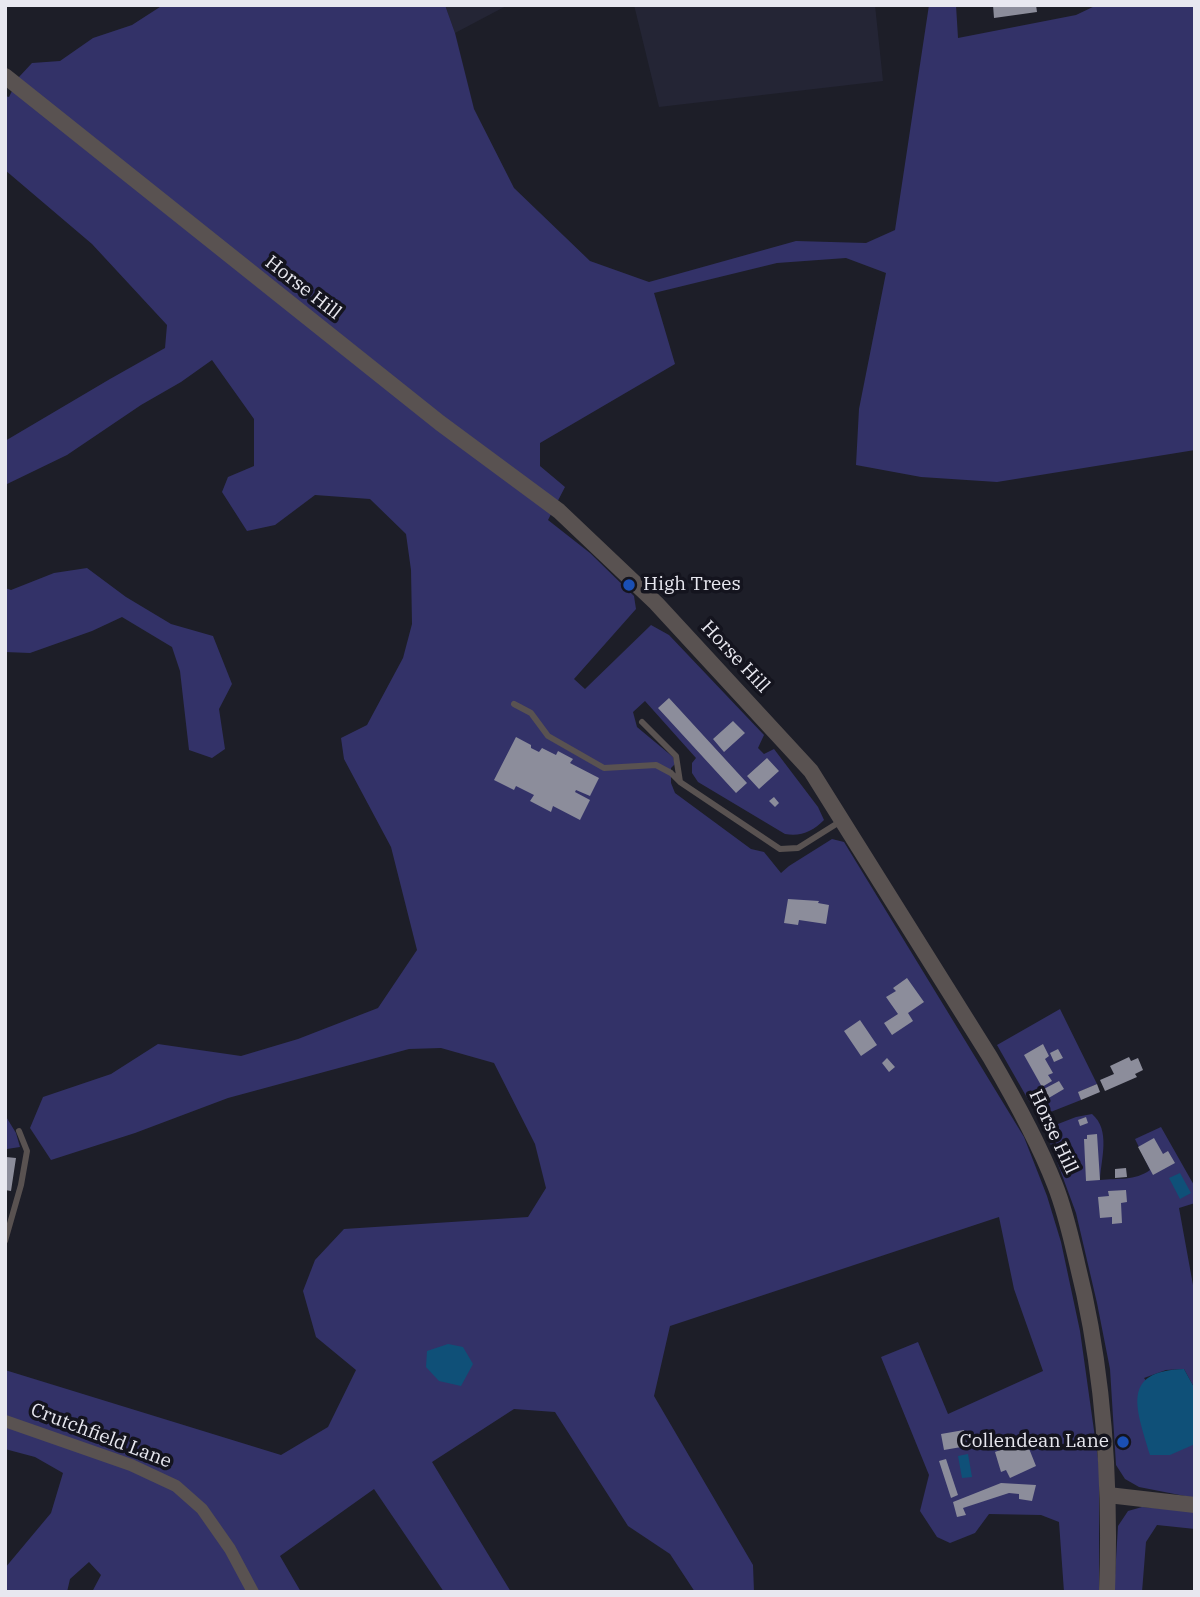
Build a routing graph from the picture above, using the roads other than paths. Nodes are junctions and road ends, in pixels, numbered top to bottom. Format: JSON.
{"nodes":[{"id":1,"x":5,"y":76,"type":"edge"},
{"id":2,"x":514,"y":704,"type":"dead end"},
{"id":3,"x":642,"y":722,"type":"dead end"},
{"id":4,"x":680,"y":782,"type":"junction"},
{"id":5,"x":842,"y":820,"type":"junction"},
{"id":6,"x":19,"y":1131,"type":"dead end"},
{"id":7,"x":5,"y":1241,"type":"edge"},
{"id":8,"x":5,"y":1421,"type":"edge"},
{"id":9,"x":1108,"y":1496,"type":"junction"},
{"id":10,"x":1195,"y":1505,"type":"edge"},
{"id":11,"x":253,"y":1592,"type":"edge"},
{"id":12,"x":1107,"y":1592,"type":"edge"}],
"edges":[{"from":1,"to":5,"type":"street","name":"Horse Hill"},
{"from":2,"to":4,"type":"lane"},
{"from":3,"to":4,"type":"lane"},
{"from":4,"to":5,"type":"lane"},
{"from":5,"to":9,"type":"street","name":"Horse Hill"},
{"from":6,"to":7,"type":"lane"},
{"from":8,"to":11,"type":"street","name":"Crutchfield Lane"},
{"from":9,"to":10,"type":"street"},
{"from":9,"to":12,"type":"street","name":"Horse Hill"}]}
